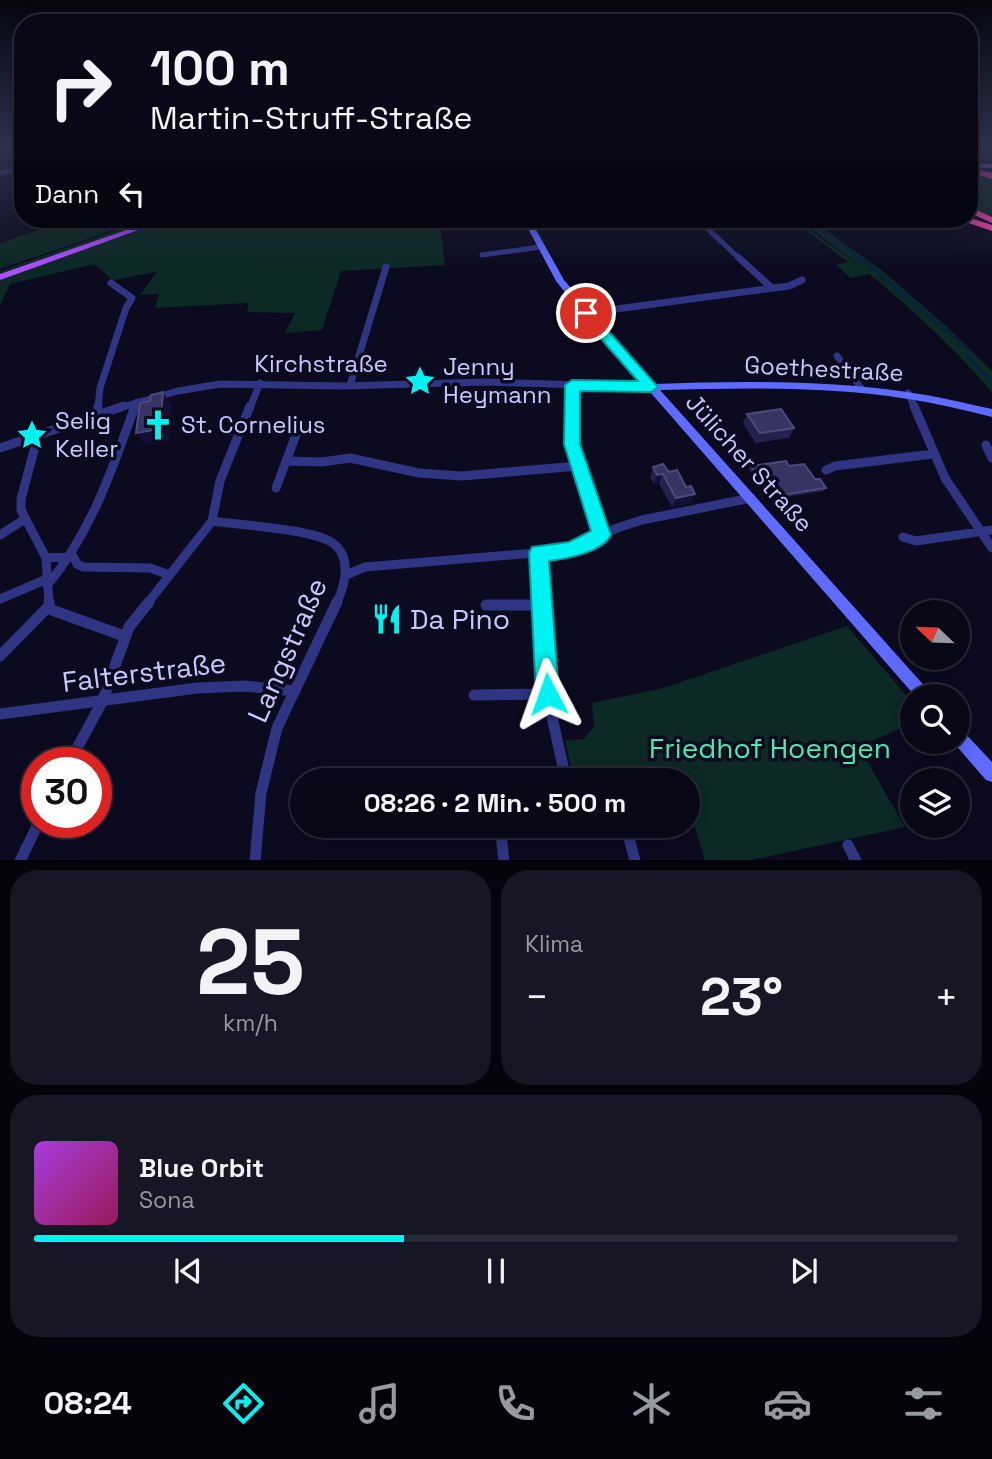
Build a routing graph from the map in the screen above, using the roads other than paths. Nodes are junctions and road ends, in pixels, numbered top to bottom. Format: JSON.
{"nodes":[{"id":1,"x":140,"y":228,"type":"edge"},
{"id":2,"x":530,"y":228,"type":"edge"},
{"id":3,"x":707,"y":228,"type":"edge"},
{"id":4,"x":540,"y":247,"type":"junction"},
{"id":5,"x":482,"y":255,"type":"dead end"},
{"id":6,"x":386,"y":267,"type":"dead end"},
{"id":7,"x":0,"y":277,"type":"edge"},
{"id":8,"x":802,"y":280,"type":"dead end"},
{"id":9,"x":111,"y":283,"type":"dead end"},
{"id":10,"x":772,"y":288,"type":"junction"},
{"id":11,"x":586,"y":313,"type":"junction"},
{"id":12,"x":837,"y":356,"type":"dead end"},
{"id":13,"x":260,"y":383,"type":"junction"},
{"id":14,"x":351,"y":385,"type":"junction"},
{"id":15,"x":572,"y":385,"type":"junction"},
{"id":16,"x":651,"y":387,"type":"junction"},
{"id":17,"x":861,"y":388,"type":"junction"},
{"id":18,"x":908,"y":393,"type":"junction"},
{"id":19,"x":137,"y":402,"type":"junction"},
{"id":20,"x":992,"y":413,"type":"edge"},
{"id":21,"x":97,"y":416,"type":"junction"},
{"id":22,"x":297,"y":432,"type":"dead end"},
{"id":23,"x":38,"y":436,"type":"junction"},
{"id":24,"x":986,"y":445,"type":"dead end"},
{"id":25,"x":0,"y":448,"type":"edge"},
{"id":26,"x":933,"y":454,"type":"junction"},
{"id":27,"x":992,"y":458,"type":"edge"},
{"id":28,"x":287,"y":461,"type":"junction"},
{"id":29,"x":578,"y":466,"type":"junction"},
{"id":30,"x":826,"y":470,"type":"dead end"},
{"id":31,"x":276,"y":488,"type":"dead end"},
{"id":32,"x":751,"y":498,"type":"junction"},
{"id":33,"x":25,"y":519,"type":"junction"},
{"id":34,"x":212,"y":521,"type":"junction"},
{"id":35,"x":992,"y":530,"type":"edge"},
{"id":36,"x":980,"y":532,"type":"junction"},
{"id":37,"x":0,"y":535,"type":"edge"},
{"id":38,"x":602,"y":535,"type":"junction"},
{"id":39,"x":904,"y":537,"type":"dead end"},
{"id":40,"x":992,"y":548,"type":"edge"},
{"id":41,"x":539,"y":553,"type":"junction"},
{"id":42,"x":73,"y":556,"type":"junction"},
{"id":43,"x":46,"y":558,"type":"junction"},
{"id":44,"x":170,"y":575,"type":"junction"},
{"id":45,"x":346,"y":575,"type":"junction"},
{"id":46,"x":47,"y":583,"type":"junction"},
{"id":47,"x":0,"y":599,"type":"edge"},
{"id":48,"x":486,"y":605,"type":"dead end"},
{"id":49,"x":542,"y":605,"type":"junction"},
{"id":50,"x":48,"y":607,"type":"junction"},
{"id":51,"x":124,"y":636,"type":"junction"},
{"id":52,"x":0,"y":656,"type":"edge"},
{"id":53,"x":914,"y":684,"type":"edge"},
{"id":54,"x":295,"y":691,"type":"junction"},
{"id":55,"x":548,"y":694,"type":"junction"},
{"id":56,"x":474,"y":695,"type":"dead end"},
{"id":57,"x":102,"y":702,"type":"junction"},
{"id":58,"x":0,"y":714,"type":"edge"},
{"id":59,"x":78,"y":747,"type":"edge"},
{"id":60,"x":970,"y":749,"type":"edge"},
{"id":61,"x":563,"y":768,"type":"edge"},
{"id":62,"x":992,"y":774,"type":"edge"},
{"id":63,"x":31,"y":838,"type":"edge"},
{"id":64,"x":501,"y":838,"type":"edge"},
{"id":65,"x":629,"y":838,"type":"edge"},
{"id":66,"x":848,"y":845,"type":"dead end"},
{"id":67,"x":20,"y":860,"type":"edge"},
{"id":68,"x":256,"y":860,"type":"edge"},
{"id":69,"x":504,"y":860,"type":"edge"},
{"id":70,"x":635,"y":860,"type":"edge"},
{"id":71,"x":856,"y":860,"type":"edge"}],
"edges":[{"from":1,"to":7,"type":"main road"},
{"from":2,"to":4,"type":"main road","name":"Jülicher Straße"},
{"from":3,"to":10,"type":"street"},
{"from":4,"to":5,"type":"street"},
{"from":4,"to":11,"type":"main road","name":"Jülicher Straße"},
{"from":6,"to":14,"type":"street"},
{"from":8,"to":10,"type":"street"},
{"from":9,"to":21,"type":"street"},
{"from":10,"to":11,"type":"street"},
{"from":11,"to":16,"type":"main road","name":"Jülicher Straße"},
{"from":12,"to":17,"type":"street"},
{"from":13,"to":14,"type":"street","name":"Kirchstraße"},
{"from":13,"to":19,"type":"street","name":"Kirchstraße"},
{"from":13,"to":34,"type":"street"},
{"from":14,"to":15,"type":"street","name":"Kirchstraße"},
{"from":15,"to":16,"type":"street","name":"Kirchstraße"},
{"from":15,"to":29,"type":"street"},
{"from":16,"to":17,"type":"main road","name":"Goethestraße"},
{"from":16,"to":32,"type":"main road","name":"Jülicher Straße"},
{"from":17,"to":18,"type":"main road","name":"Goethestraße"},
{"from":18,"to":20,"type":"main road","name":"Goethestraße"},
{"from":18,"to":26,"type":"street"},
{"from":19,"to":21,"type":"street","name":"Kirchstraße"},
{"from":19,"to":42,"type":"street"},
{"from":21,"to":23,"type":"street","name":"Kirchstraße"},
{"from":22,"to":28,"type":"street"},
{"from":23,"to":25,"type":"street","name":"Kirchstraße"},
{"from":23,"to":33,"type":"street"},
{"from":24,"to":27,"type":"street"},
{"from":26,"to":30,"type":"street"},
{"from":26,"to":36,"type":"street"},
{"from":28,"to":29,"type":"street"},
{"from":28,"to":31,"type":"street"},
{"from":29,"to":38,"type":"street"},
{"from":32,"to":38,"type":"street"},
{"from":32,"to":53,"type":"main road","name":"Jülicher Straße"},
{"from":33,"to":37,"type":"street"},
{"from":33,"to":43,"type":"street"},
{"from":34,"to":44,"type":"street"},
{"from":34,"to":45,"type":"street","name":"Langstraße"},
{"from":35,"to":36,"type":"street"},
{"from":36,"to":39,"type":"street"},
{"from":36,"to":40,"type":"street"},
{"from":38,"to":41,"type":"street"},
{"from":41,"to":45,"type":"street"},
{"from":41,"to":49,"type":"street"},
{"from":42,"to":43,"type":"street"},
{"from":42,"to":44,"type":"street"},
{"from":42,"to":46,"type":"street"},
{"from":43,"to":46,"type":"street"},
{"from":44,"to":51,"type":"street"},
{"from":45,"to":54,"type":"street","name":"Langstraße"},
{"from":46,"to":47,"type":"street"},
{"from":46,"to":50,"type":"street"},
{"from":48,"to":49,"type":"street"},
{"from":49,"to":55,"type":"street"},
{"from":50,"to":51,"type":"street"},
{"from":50,"to":52,"type":"street"},
{"from":51,"to":57,"type":"street"},
{"from":54,"to":57,"type":"street","name":"Falterstraße"},
{"from":54,"to":68,"type":"street","name":"Langstraße"},
{"from":55,"to":56,"type":"street"},
{"from":55,"to":61,"type":"street"},
{"from":57,"to":58,"type":"street","name":"Falterstraße"},
{"from":57,"to":59,"type":"street"},
{"from":60,"to":62,"type":"main road"},
{"from":63,"to":67,"type":"street"},
{"from":64,"to":69,"type":"street"},
{"from":65,"to":70,"type":"street"},
{"from":66,"to":71,"type":"street"}]}
